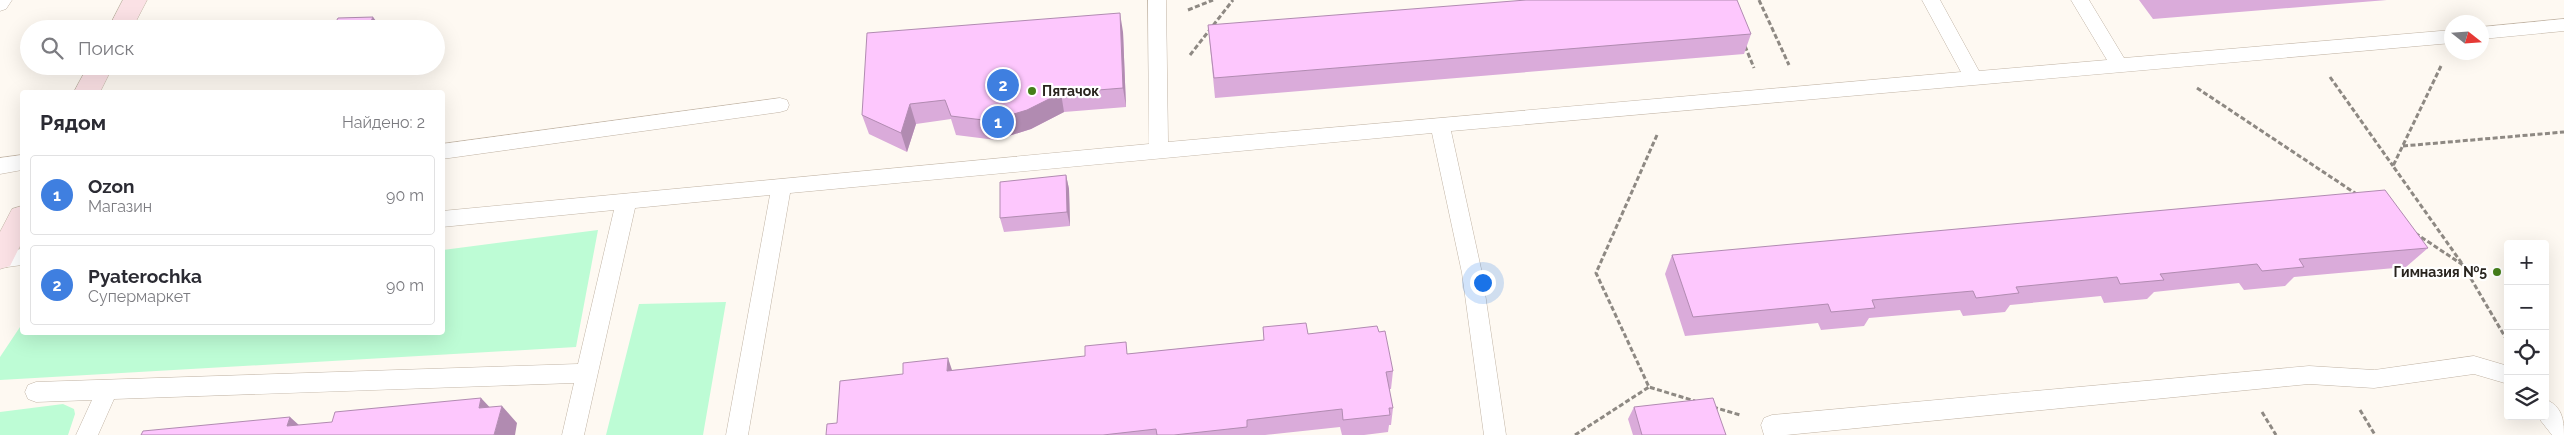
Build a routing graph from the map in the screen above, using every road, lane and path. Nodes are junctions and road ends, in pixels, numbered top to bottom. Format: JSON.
{"nodes":[{"id":1,"x":3,"y":0,"type":"edge"},
{"id":2,"x":135,"y":0,"type":"edge"},
{"id":3,"x":1157,"y":0,"type":"edge"},
{"id":4,"x":1233,"y":0,"type":"edge"},
{"id":5,"x":1759,"y":0,"type":"edge"},
{"id":6,"x":1931,"y":0,"type":"edge"},
{"id":7,"x":2080,"y":0,"type":"edge"},
{"id":8,"x":0,"y":5,"type":"edge"},
{"id":9,"x":125,"y":20,"type":"edge"},
{"id":10,"x":2564,"y":25,"type":"edge"},
{"id":11,"x":2489,"y":32,"type":"edge"},
{"id":12,"x":2444,"y":37,"type":"edge"},
{"id":13,"x":1744,"y":44,"type":"edge"},
{"id":14,"x":2310,"y":49,"type":"junction"},
{"id":15,"x":2157,"y":62,"type":"junction"},
{"id":16,"x":2443,"y":62,"type":"dead end"},
{"id":17,"x":2119,"y":65,"type":"junction"},
{"id":18,"x":96,"y":75,"type":"edge"},
{"id":19,"x":1974,"y":79,"type":"junction"},
{"id":20,"x":88,"y":90,"type":"edge"},
{"id":21,"x":1802,"y":94,"type":"junction"},
{"id":22,"x":1158,"y":95,"type":"junction"},
{"id":23,"x":1768,"y":97,"type":"junction"},
{"id":24,"x":780,"y":104,"type":"dead end"},
{"id":25,"x":1670,"y":105,"type":"junction"},
{"id":26,"x":1440,"y":126,"type":"junction"},
{"id":27,"x":2564,"y":132,"type":"edge"},
{"id":28,"x":2402,"y":146,"type":"junction"},
{"id":29,"x":1159,"y":150,"type":"junction"},
{"id":30,"x":445,"y":152,"type":"edge"},
{"id":31,"x":20,"y":162,"type":"edge"},
{"id":32,"x":0,"y":166,"type":"edge"},
{"id":33,"x":2393,"y":166,"type":"junction"},
{"id":34,"x":781,"y":188,"type":"junction"},
{"id":35,"x":2364,"y":199,"type":"edge"},
{"id":36,"x":626,"y":202,"type":"junction"},
{"id":37,"x":445,"y":219,"type":"edge"},
{"id":38,"x":20,"y":221,"type":"edge"},
{"id":39,"x":2413,"y":232,"type":"edge"},
{"id":40,"x":20,"y":258,"type":"edge"},
{"id":41,"x":0,"y":259,"type":"edge"},
{"id":42,"x":2463,"y":265,"type":"junction"},
{"id":43,"x":2504,"y":335,"type":"edge"},
{"id":44,"x":587,"y":373,"type":"junction"},
{"id":45,"x":2504,"y":374,"type":"edge"},
{"id":46,"x":1649,"y":387,"type":"junction"},
{"id":47,"x":106,"y":391,"type":"junction"},
{"id":48,"x":36,"y":392,"type":"dead end"},
{"id":49,"x":1696,"y":402,"type":"edge"},
{"id":50,"x":1706,"y":404,"type":"edge"},
{"id":51,"x":2549,"y":414,"type":"edge"},
{"id":52,"x":1774,"y":430,"type":"edge"},
{"id":53,"x":2564,"y":433,"type":"edge"},
{"id":54,"x":87,"y":435,"type":"edge"},
{"id":55,"x":573,"y":435,"type":"edge"},
{"id":56,"x":737,"y":435,"type":"edge"},
{"id":57,"x":1495,"y":435,"type":"edge"},
{"id":58,"x":1575,"y":435,"type":"edge"}],
"edges":[{"from":1,"to":8,"type":"lane"},
{"from":2,"to":9,"type":"street"},
{"from":3,"to":22,"type":"lane"},
{"from":4,"to":22,"type":"path"},
{"from":5,"to":21,"type":"path"},
{"from":6,"to":19,"type":"lane"},
{"from":7,"to":17,"type":"lane"},
{"from":10,"to":11,"type":"lane"},
{"from":12,"to":14,"type":"lane"},
{"from":13,"to":23,"type":"path"},
{"from":14,"to":15,"type":"lane"},
{"from":14,"to":33,"type":"path"},
{"from":15,"to":17,"type":"lane"},
{"from":15,"to":35,"type":"path"},
{"from":16,"to":28,"type":"path"},
{"from":17,"to":19,"type":"lane"},
{"from":18,"to":20,"type":"street"},
{"from":19,"to":21,"type":"lane"},
{"from":21,"to":23,"type":"lane"},
{"from":22,"to":29,"type":"lane"},
{"from":23,"to":25,"type":"lane"},
{"from":24,"to":30,"type":"lane"},
{"from":25,"to":26,"type":"lane"},
{"from":25,"to":46,"type":"path"},
{"from":26,"to":29,"type":"lane"},
{"from":26,"to":57,"type":"lane"},
{"from":27,"to":28,"type":"path"},
{"from":28,"to":33,"type":"path"},
{"from":29,"to":34,"type":"lane"},
{"from":31,"to":32,"type":"lane"},
{"from":33,"to":42,"type":"path"},
{"from":34,"to":36,"type":"lane"},
{"from":34,"to":56,"type":"lane"},
{"from":36,"to":37,"type":"lane"},
{"from":36,"to":44,"type":"lane"},
{"from":38,"to":41,"type":"street"},
{"from":39,"to":42,"type":"path"},
{"from":40,"to":41,"type":"lane"},
{"from":42,"to":43,"type":"path"},
{"from":44,"to":47,"type":"lane"},
{"from":44,"to":55,"type":"lane"},
{"from":45,"to":52,"type":"lane"},
{"from":46,"to":49,"type":"path"},
{"from":46,"to":58,"type":"path"},
{"from":47,"to":48,"type":"lane"},
{"from":47,"to":54,"type":"lane"},
{"from":50,"to":52,"type":"path"},
{"from":51,"to":53,"type":"lane"}]}
